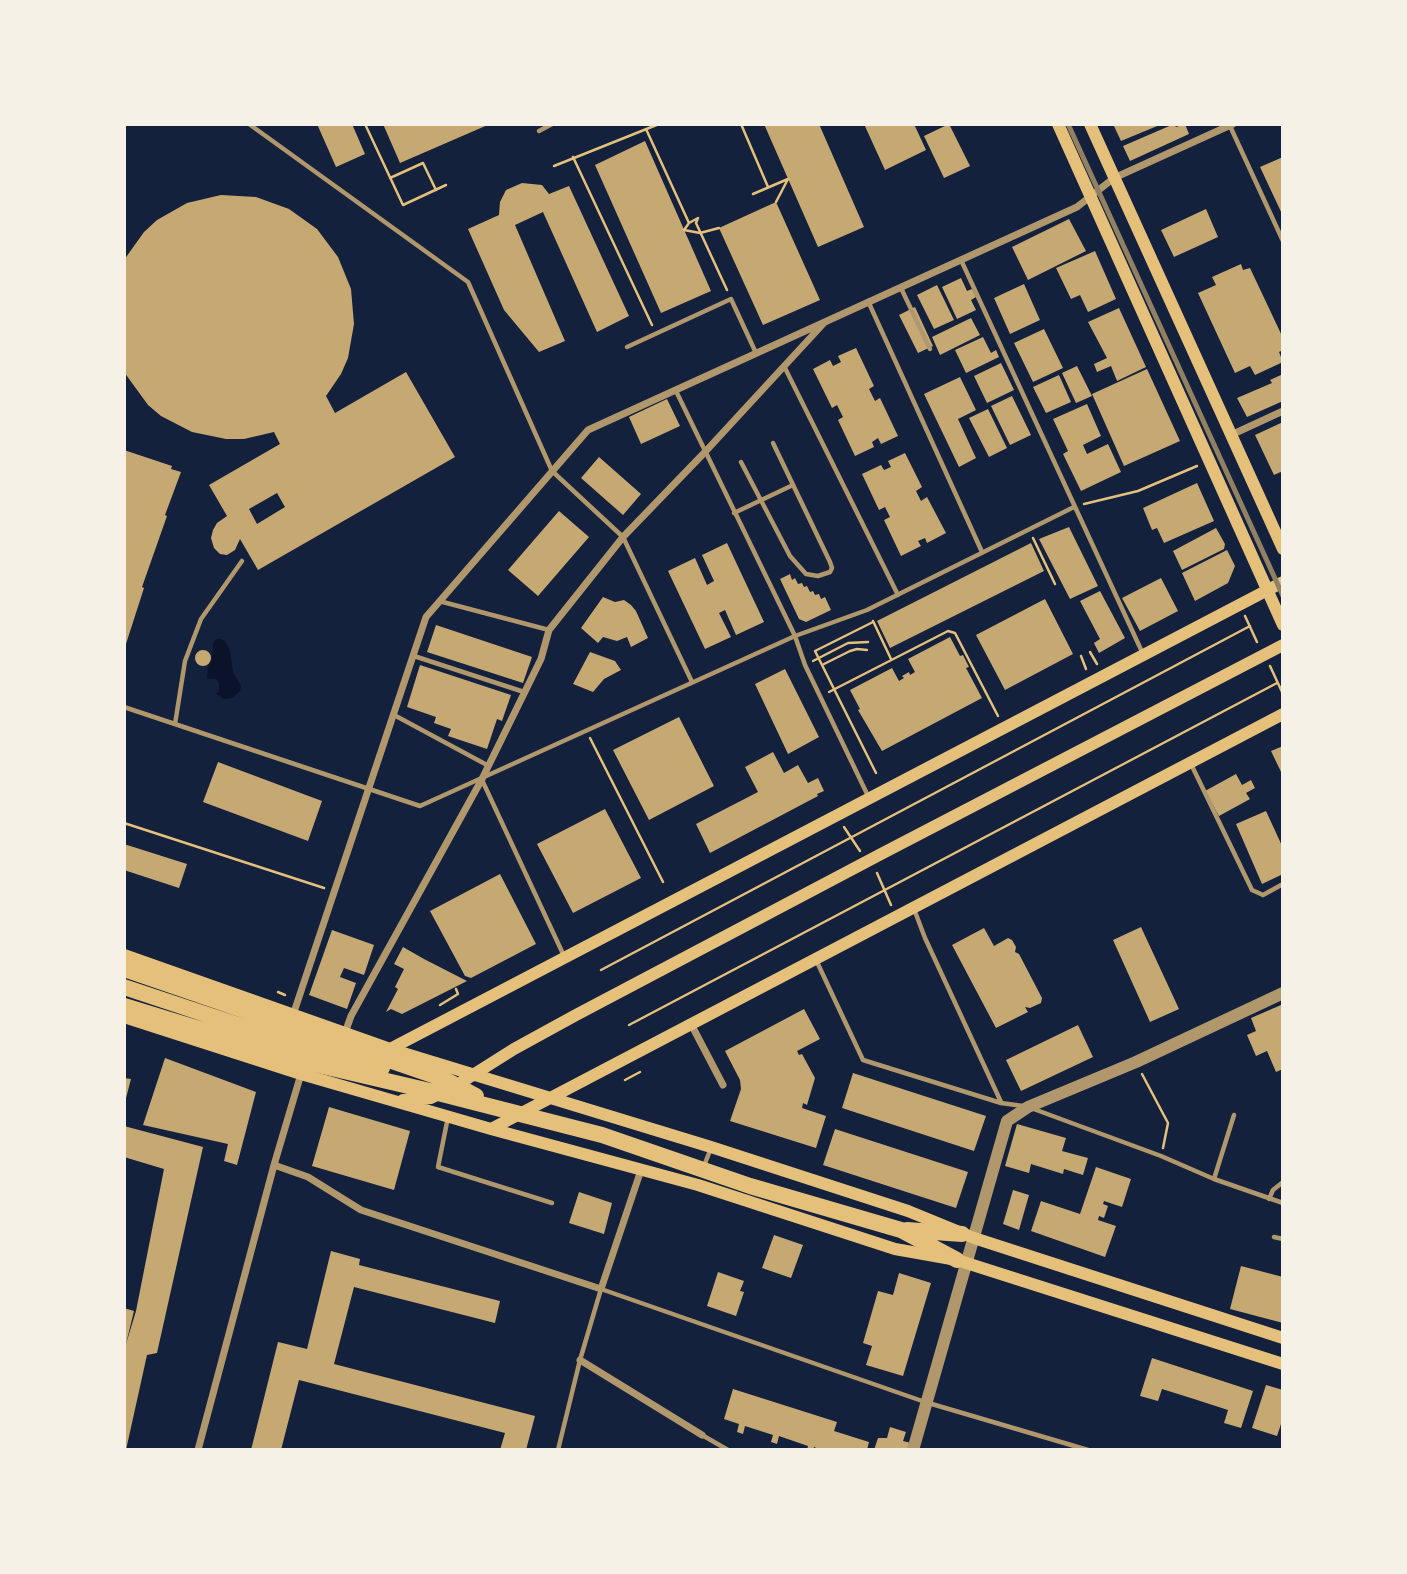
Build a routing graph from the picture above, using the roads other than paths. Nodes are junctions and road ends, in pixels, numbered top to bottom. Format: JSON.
{"nodes":[{"id":1,"x":249,"y":124,"type":"edge"},
{"id":2,"x":552,"y":124,"type":"edge"},
{"id":3,"x":1058,"y":124,"type":"edge"},
{"id":4,"x":1090,"y":124,"type":"edge"},
{"id":5,"x":1231,"y":125,"type":"edge"},
{"id":6,"x":539,"y":131,"type":"dead end"},
{"id":7,"x":1114,"y":178,"type":"junction"},
{"id":8,"x":1091,"y":197,"type":"junction"},
{"id":9,"x":1283,"y":241,"type":"edge"},
{"id":10,"x":961,"y":260,"type":"junction"},
{"id":11,"x":901,"y":287,"type":"junction"},
{"id":12,"x":868,"y":301,"type":"junction"},
{"id":13,"x":827,"y":320,"type":"junction"},
{"id":14,"x":626,"y":347,"type":"dead end"},
{"id":15,"x":930,"y":349,"type":"dead end"},
{"id":16,"x":756,"y":353,"type":"junction"},
{"id":17,"x":784,"y":366,"type":"junction"},
{"id":18,"x":676,"y":390,"type":"junction"},
{"id":19,"x":1283,"y":411,"type":"edge"},
{"id":20,"x":1230,"y":436,"type":"junction"},
{"id":21,"x":773,"y":443,"type":"dead end"},
{"id":22,"x":705,"y":452,"type":"junction"},
{"id":23,"x":741,"y":462,"type":"dead end"},
{"id":24,"x":552,"y":471,"type":"junction"},
{"id":25,"x":793,"y":485,"type":"junction"},
{"id":26,"x":760,"y":500,"type":"junction"},
{"id":27,"x":1074,"y":507,"type":"junction"},
{"id":28,"x":734,"y":513,"type":"junction"},
{"id":29,"x":623,"y":537,"type":"junction"},
{"id":30,"x":1283,"y":549,"type":"edge"},
{"id":31,"x":982,"y":552,"type":"junction"},
{"id":32,"x":242,"y":561,"type":"dead end"},
{"id":33,"x":1283,"y":582,"type":"edge"},
{"id":34,"x":1267,"y":590,"type":"junction"},
{"id":35,"x":898,"y":595,"type":"junction"},
{"id":36,"x":439,"y":601,"type":"junction"},
{"id":37,"x":1283,"y":625,"type":"edge"},
{"id":38,"x":549,"y":630,"type":"junction"},
{"id":39,"x":795,"y":636,"type":"junction"},
{"id":40,"x":1283,"y":646,"type":"edge"},
{"id":41,"x":1143,"y":655,"type":"junction"},
{"id":42,"x":413,"y":656,"type":"junction"},
{"id":43,"x":692,"y":682,"type":"junction"},
{"id":44,"x":524,"y":692,"type":"junction"},
{"id":45,"x":124,"y":707,"type":"edge"},
{"id":46,"x":393,"y":714,"type":"junction"},
{"id":47,"x":1283,"y":714,"type":"edge"},
{"id":48,"x":175,"y":724,"type":"junction"},
{"id":49,"x":1191,"y":763,"type":"junction"},
{"id":50,"x":487,"y":765,"type":"junction"},
{"id":51,"x":482,"y":779,"type":"junction"},
{"id":52,"x":370,"y":788,"type":"junction"},
{"id":53,"x":869,"y":799,"type":"junction"},
{"id":54,"x":1283,"y":884,"type":"edge"},
{"id":55,"x":913,"y":908,"type":"junction"},
{"id":56,"x":124,"y":955,"type":"edge"},
{"id":57,"x":565,"y":958,"type":"junction"},
{"id":58,"x":816,"y":959,"type":"junction"},
{"id":59,"x":124,"y":969,"type":"edge"},
{"id":60,"x":124,"y":987,"type":"edge"},
{"id":61,"x":1283,"y":993,"type":"edge"},
{"id":62,"x":124,"y":1006,"type":"edge"},
{"id":63,"x":293,"y":1015,"type":"junction"},
{"id":64,"x":124,"y":1017,"type":"edge"},
{"id":65,"x":691,"y":1024,"type":"junction"},
{"id":66,"x":345,"y":1033,"type":"junction"},
{"id":67,"x":390,"y":1049,"type":"junction"},
{"id":68,"x":301,"y":1074,"type":"junction"},
{"id":69,"x":474,"y":1074,"type":"junction"},
{"id":70,"x":723,"y":1084,"type":"dead end"},
{"id":71,"x":457,"y":1085,"type":"junction"},
{"id":72,"x":549,"y":1099,"type":"junction"},
{"id":73,"x":392,"y":1100,"type":"junction"},
{"id":74,"x":1001,"y":1103,"type":"junction"},
{"id":75,"x":1028,"y":1107,"type":"junction"},
{"id":76,"x":500,"y":1108,"type":"junction"},
{"id":77,"x":1234,"y":1115,"type":"dead end"},
{"id":78,"x":448,"y":1116,"type":"junction"},
{"id":79,"x":491,"y":1129,"type":"junction"},
{"id":80,"x":711,"y":1147,"type":"junction"},
{"id":81,"x":274,"y":1165,"type":"junction"},
{"id":82,"x":641,"y":1170,"type":"junction"},
{"id":83,"x":1214,"y":1179,"type":"junction"},
{"id":84,"x":1283,"y":1182,"type":"edge"},
{"id":85,"x":698,"y":1185,"type":"junction"},
{"id":86,"x":1269,"y":1199,"type":"junction"},
{"id":87,"x":1283,"y":1202,"type":"edge"},
{"id":88,"x":552,"y":1203,"type":"dead end"},
{"id":89,"x":901,"y":1230,"type":"junction"},
{"id":90,"x":968,"y":1236,"type":"junction"},
{"id":91,"x":1274,"y":1237,"type":"dead end"},
{"id":92,"x":1283,"y":1239,"type":"edge"},
{"id":93,"x":962,"y":1262,"type":"junction"},
{"id":94,"x":601,"y":1289,"type":"junction"},
{"id":95,"x":1283,"y":1339,"type":"edge"},
{"id":96,"x":580,"y":1360,"type":"junction"},
{"id":97,"x":1283,"y":1364,"type":"edge"},
{"id":98,"x":925,"y":1402,"type":"junction"},
{"id":99,"x":702,"y":1435,"type":"joint"},
{"id":100,"x":198,"y":1450,"type":"edge"},
{"id":101,"x":558,"y":1450,"type":"edge"},
{"id":102,"x":728,"y":1450,"type":"edge"},
{"id":103,"x":913,"y":1450,"type":"edge"},
{"id":104,"x":1088,"y":1450,"type":"edge"}],
"edges":[{"from":1,"to":24,"type":"lane"},
{"from":2,"to":6,"type":"lane"},
{"from":3,"to":8,"type":"main road"},
{"from":4,"to":7,"type":"main road"},
{"from":5,"to":7,"type":"street"},
{"from":5,"to":9,"type":"lane"},
{"from":7,"to":8,"type":"street"},
{"from":7,"to":20,"type":"main road"},
{"from":8,"to":10,"type":"street"},
{"from":8,"to":34,"type":"main road"},
{"from":10,"to":11,"type":"street"},
{"from":10,"to":27,"type":"lane"},
{"from":11,"to":12,"type":"street"},
{"from":11,"to":15,"type":"lane"},
{"from":12,"to":13,"type":"street"},
{"from":12,"to":31,"type":"lane"},
{"from":13,"to":16,"type":"street"},
{"from":13,"to":17,"type":"street"},
{"from":14,"to":16,"type":"lane"},
{"from":16,"to":18,"type":"street"},
{"from":17,"to":22,"type":"street"},
{"from":17,"to":35,"type":"lane"},
{"from":18,"to":22,"type":"lane"},
{"from":18,"to":24,"type":"street"},
{"from":19,"to":20,"type":"street"},
{"from":20,"to":30,"type":"main road"},
{"from":21,"to":25,"type":"lane"},
{"from":22,"to":28,"type":"lane"},
{"from":22,"to":29,"type":"street"},
{"from":23,"to":26,"type":"lane"},
{"from":24,"to":29,"type":"lane"},
{"from":24,"to":36,"type":"street"},
{"from":25,"to":26,"type":"lane"},
{"from":25,"to":26,"type":"lane"},
{"from":26,"to":28,"type":"lane"},
{"from":27,"to":31,"type":"lane"},
{"from":27,"to":41,"type":"lane"},
{"from":28,"to":39,"type":"lane"},
{"from":29,"to":38,"type":"street"},
{"from":29,"to":43,"type":"lane"},
{"from":31,"to":35,"type":"lane"},
{"from":32,"to":48,"type":"lane"},
{"from":33,"to":34,"type":"main road"},
{"from":34,"to":37,"type":"main road"},
{"from":34,"to":41,"type":"main road"},
{"from":35,"to":39,"type":"lane"},
{"from":36,"to":38,"type":"lane"},
{"from":36,"to":42,"type":"street"},
{"from":38,"to":44,"type":"street"},
{"from":39,"to":43,"type":"lane"},
{"from":39,"to":53,"type":"lane"},
{"from":40,"to":69,"type":"main road"},
{"from":41,"to":53,"type":"main road"},
{"from":42,"to":44,"type":"lane"},
{"from":42,"to":46,"type":"street"},
{"from":43,"to":51,"type":"lane"},
{"from":44,"to":50,"type":"street"},
{"from":45,"to":48,"type":"lane"},
{"from":46,"to":50,"type":"lane"},
{"from":46,"to":52,"type":"street"},
{"from":47,"to":49,"type":"main road"},
{"from":48,"to":52,"type":"lane"},
{"from":49,"to":54,"type":"lane"},
{"from":49,"to":55,"type":"main road"},
{"from":50,"to":51,"type":"street"},
{"from":51,"to":52,"type":"lane"},
{"from":51,"to":57,"type":"lane"},
{"from":51,"to":66,"type":"street"},
{"from":52,"to":63,"type":"street"},
{"from":53,"to":57,"type":"main road"},
{"from":55,"to":58,"type":"main road"},
{"from":55,"to":74,"type":"lane"},
{"from":56,"to":63,"type":"main road"},
{"from":57,"to":67,"type":"main road"},
{"from":58,"to":65,"type":"main road"},
{"from":58,"to":74,"type":"lane"},
{"from":59,"to":76,"type":"highway"},
{"from":60,"to":71,"type":"highway"},
{"from":61,"to":75,"type":"street"},
{"from":62,"to":76,"type":"highway"},
{"from":63,"to":66,"type":"main road"},
{"from":64,"to":68,"type":"main road"},
{"from":65,"to":70,"type":"street"},
{"from":65,"to":72,"type":"main road"},
{"from":66,"to":67,"type":"main road"},
{"from":67,"to":69,"type":"main road"},
{"from":68,"to":73,"type":"main road"},
{"from":68,"to":81,"type":"street"},
{"from":69,"to":71,"type":"main road"},
{"from":69,"to":72,"type":"main road"},
{"from":71,"to":73,"type":"main road"},
{"from":72,"to":79,"type":"main road"},
{"from":72,"to":80,"type":"main road"},
{"from":73,"to":78,"type":"main road"},
{"from":74,"to":75,"type":"lane"},
{"from":75,"to":83,"type":"lane"},
{"from":75,"to":90,"type":"street"},
{"from":76,"to":89,"type":"highway"},
{"from":77,"to":83,"type":"lane"},
{"from":78,"to":79,"type":"main road"},
{"from":78,"to":88,"type":"lane"},
{"from":79,"to":82,"type":"main road"},
{"from":80,"to":85,"type":"lane"},
{"from":80,"to":90,"type":"main road"},
{"from":81,"to":94,"type":"street"},
{"from":81,"to":100,"type":"street"},
{"from":82,"to":85,"type":"main road"},
{"from":82,"to":94,"type":"street"},
{"from":83,"to":86,"type":"lane"},
{"from":84,"to":86,"type":"lane"},
{"from":85,"to":93,"type":"main road"},
{"from":86,"to":87,"type":"lane"},
{"from":89,"to":90,"type":"highway"},
{"from":89,"to":93,"type":"highway"},
{"from":90,"to":93,"type":"street"},
{"from":90,"to":95,"type":"main road"},
{"from":91,"to":92,"type":"lane"},
{"from":93,"to":97,"type":"main road"},
{"from":93,"to":98,"type":"street"},
{"from":94,"to":96,"type":"lane"},
{"from":94,"to":98,"type":"lane"},
{"from":96,"to":99,"type":"street"},
{"from":96,"to":101,"type":"lane"},
{"from":98,"to":103,"type":"street"},
{"from":98,"to":104,"type":"lane"},
{"from":99,"to":102,"type":"lane"}]}
